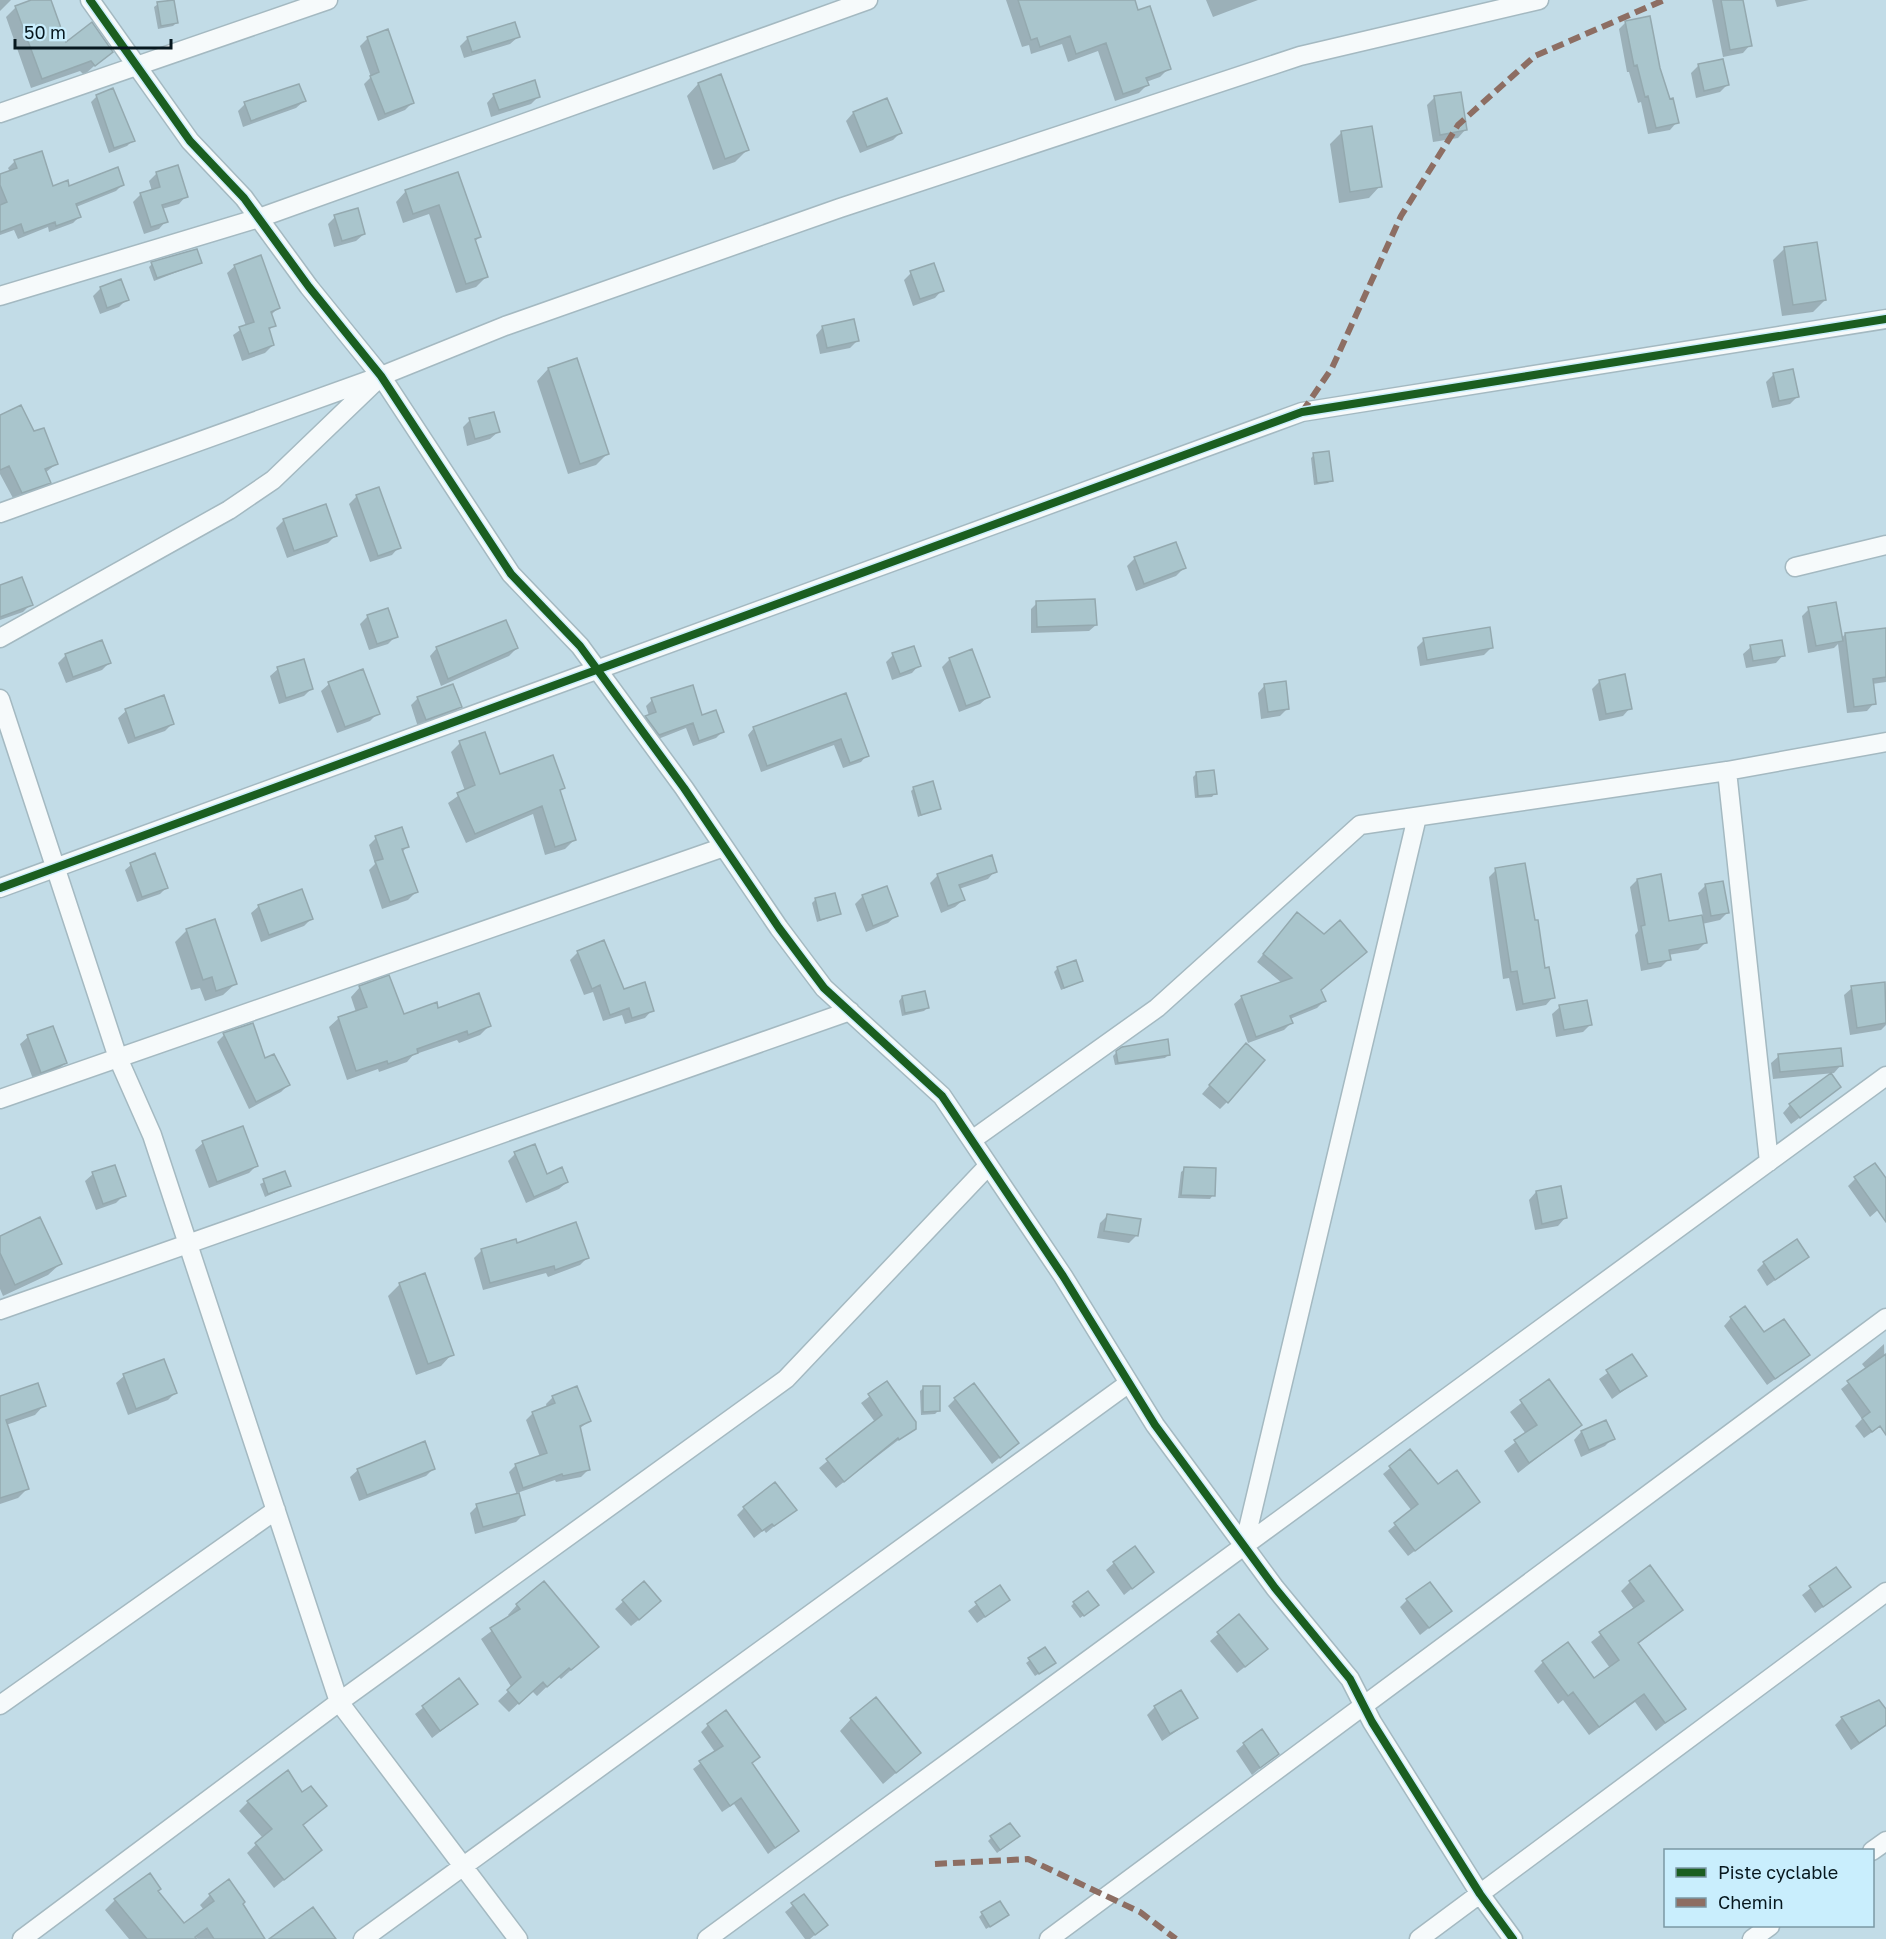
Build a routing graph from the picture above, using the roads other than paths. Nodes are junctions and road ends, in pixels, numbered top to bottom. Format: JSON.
{"nodes":[{"id":1,"x":90,"y":0,"type":"edge"},
{"id":2,"x":328,"y":0,"type":"edge"},
{"id":3,"x":868,"y":0,"type":"edge"},
{"id":4,"x":1539,"y":0,"type":"edge"},
{"id":5,"x":138,"y":65,"type":"junction"},
{"id":6,"x":0,"y":113,"type":"edge"},
{"id":7,"x":259,"y":218,"type":"junction"},
{"id":8,"x":0,"y":296,"type":"edge"},
{"id":9,"x":1886,"y":319,"type":"edge"},
{"id":10,"x":381,"y":376,"type":"junction"},
{"id":11,"x":0,"y":513,"type":"edge"},
{"id":12,"x":1886,"y":545,"type":"edge"},
{"id":13,"x":1795,"y":567,"type":"dead end"},
{"id":14,"x":0,"y":638,"type":"edge"},
{"id":15,"x":596,"y":668,"type":"junction"},
{"id":16,"x":0,"y":699,"type":"edge"},
{"id":17,"x":1886,"y":742,"type":"edge"},
{"id":18,"x":1727,"y":771,"type":"junction"},
{"id":19,"x":1417,"y":817,"type":"junction"},
{"id":20,"x":724,"y":847,"type":"junction"},
{"id":21,"x":57,"y":870,"type":"junction"},
{"id":22,"x":0,"y":888,"type":"edge"},
{"id":23,"x":850,"y":1011,"type":"junction"},
{"id":24,"x":118,"y":1058,"type":"junction"},
{"id":25,"x":1886,"y":1076,"type":"edge"},
{"id":26,"x":0,"y":1099,"type":"edge"},
{"id":27,"x":972,"y":1140,"type":"junction"},
{"id":28,"x":1768,"y":1162,"type":"junction"},
{"id":29,"x":988,"y":1166,"type":"junction"},
{"id":30,"x":188,"y":1245,"type":"junction"},
{"id":31,"x":0,"y":1310,"type":"edge"},
{"id":32,"x":1886,"y":1318,"type":"edge"},
{"id":33,"x":1129,"y":1383,"type":"junction"},
{"id":34,"x":276,"y":1509,"type":"junction"},
{"id":35,"x":1244,"y":1546,"type":"junction"},
{"id":36,"x":1886,"y":1592,"type":"edge"},
{"id":37,"x":339,"y":1702,"type":"junction"},
{"id":38,"x":0,"y":1705,"type":"edge"},
{"id":39,"x":1364,"y":1706,"type":"junction"},
{"id":40,"x":462,"y":1865,"type":"junction"},
{"id":41,"x":1480,"y":1894,"type":"junction"},
{"id":42,"x":1769,"y":1927,"type":"edge"},
{"id":43,"x":22,"y":1939,"type":"edge"},
{"id":44,"x":363,"y":1939,"type":"edge"},
{"id":45,"x":518,"y":1939,"type":"edge"},
{"id":46,"x":707,"y":1939,"type":"edge"},
{"id":47,"x":1049,"y":1939,"type":"edge"},
{"id":48,"x":1419,"y":1939,"type":"edge"},
{"id":49,"x":1513,"y":1939,"type":"edge"},
{"id":50,"x":1752,"y":1939,"type":"edge"}],
"edges":[{"from":1,"to":5,"type":"street"},
{"from":2,"to":5,"type":"street"},
{"from":3,"to":7,"type":"street"},
{"from":4,"to":10,"type":"street"},
{"from":5,"to":6,"type":"street"},
{"from":5,"to":7,"type":"street"},
{"from":7,"to":8,"type":"street"},
{"from":7,"to":10,"type":"street"},
{"from":9,"to":15,"type":"street"},
{"from":10,"to":11,"type":"street"},
{"from":10,"to":14,"type":"street"},
{"from":10,"to":15,"type":"street"},
{"from":12,"to":13,"type":"street"},
{"from":15,"to":20,"type":"street"},
{"from":15,"to":21,"type":"street"},
{"from":16,"to":21,"type":"street"},
{"from":17,"to":18,"type":"street"},
{"from":18,"to":19,"type":"street"},
{"from":18,"to":28,"type":"street"},
{"from":19,"to":27,"type":"street"},
{"from":19,"to":35,"type":"street"},
{"from":20,"to":23,"type":"street"},
{"from":20,"to":24,"type":"street"},
{"from":21,"to":22,"type":"street"},
{"from":21,"to":24,"type":"street"},
{"from":23,"to":27,"type":"street"},
{"from":23,"to":30,"type":"street"},
{"from":24,"to":26,"type":"street"},
{"from":24,"to":30,"type":"street"},
{"from":25,"to":28,"type":"street"},
{"from":27,"to":29,"type":"street"},
{"from":28,"to":35,"type":"street"},
{"from":29,"to":33,"type":"street"},
{"from":29,"to":37,"type":"street"},
{"from":30,"to":31,"type":"street"},
{"from":30,"to":34,"type":"street"},
{"from":32,"to":39,"type":"street"},
{"from":33,"to":35,"type":"street"},
{"from":33,"to":40,"type":"street"},
{"from":34,"to":37,"type":"street"},
{"from":34,"to":38,"type":"street"},
{"from":35,"to":39,"type":"street"},
{"from":35,"to":46,"type":"street"},
{"from":36,"to":41,"type":"street"},
{"from":37,"to":40,"type":"street"},
{"from":37,"to":43,"type":"street"},
{"from":39,"to":41,"type":"street"},
{"from":39,"to":47,"type":"street"},
{"from":40,"to":44,"type":"street"},
{"from":40,"to":45,"type":"street"},
{"from":41,"to":48,"type":"street"},
{"from":41,"to":49,"type":"street"},
{"from":42,"to":50,"type":"street"}]}
